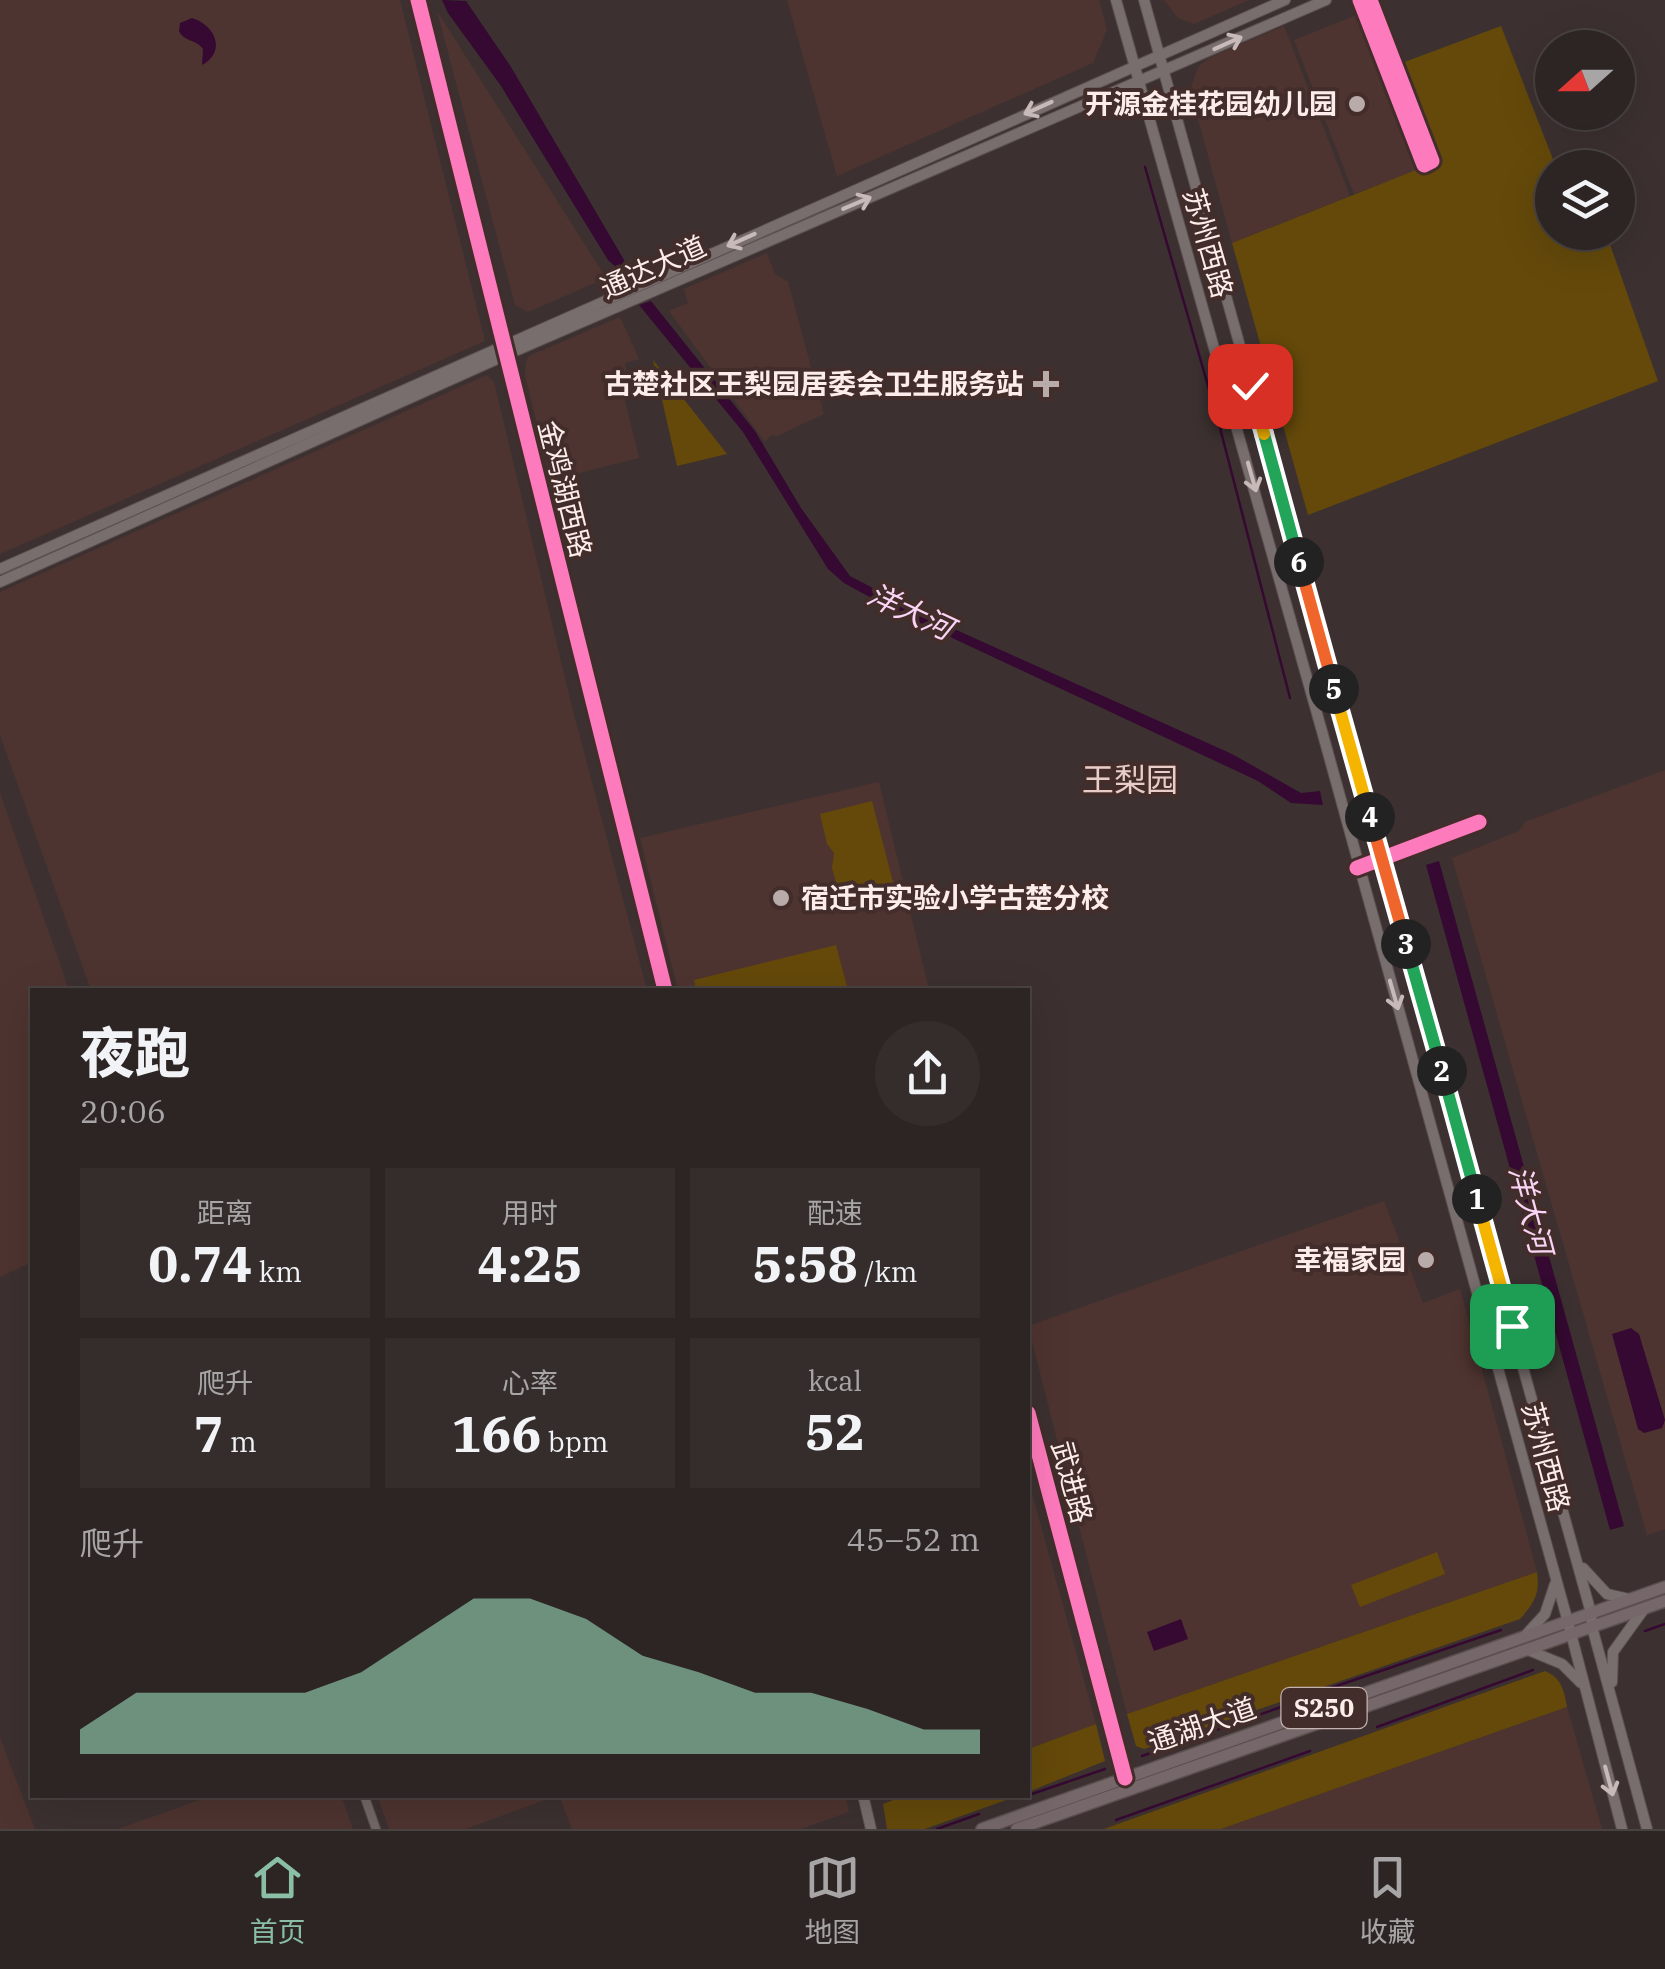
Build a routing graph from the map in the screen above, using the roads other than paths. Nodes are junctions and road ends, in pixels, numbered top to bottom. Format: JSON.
{"nodes":[{"id":1,"x":418,"y":0,"type":"edge"},
{"id":2,"x":1116,"y":0,"type":"edge"},
{"id":3,"x":1144,"y":0,"type":"edge"},
{"id":4,"x":1285,"y":0,"type":"edge"},
{"id":5,"x":1326,"y":0,"type":"edge"},
{"id":6,"x":1360,"y":0,"type":"edge"},
{"id":7,"x":1370,"y":0,"type":"edge"},
{"id":8,"x":1159,"y":55,"type":"junction"},
{"id":9,"x":1134,"y":66,"type":"junction"},
{"id":10,"x":1390,"y":66,"type":"junction"},
{"id":11,"x":1164,"y":72,"type":"junction"},
{"id":12,"x":1138,"y":80,"type":"junction"},
{"id":13,"x":1401,"y":94,"type":"junction"},
{"id":14,"x":505,"y":350,"type":"junction"},
{"id":15,"x":0,"y":569,"type":"edge"},
{"id":16,"x":0,"y":582,"type":"edge"},
{"id":17,"x":1368,"y":812,"type":"junction"},
{"id":18,"x":1345,"y":818,"type":"junction"},
{"id":19,"x":1479,"y":822,"type":"dead end"},
{"id":20,"x":1381,"y":860,"type":"junction"},
{"id":21,"x":1358,"y":868,"type":"junction"},
{"id":22,"x":1398,"y":916,"type":"junction"},
{"id":23,"x":1373,"y":922,"type":"junction"},
{"id":24,"x":664,"y":988,"type":"edge"},
{"id":25,"x":1466,"y":1160,"type":"junction"},
{"id":26,"x":1442,"y":1166,"type":"junction"},
{"id":27,"x":1030,"y":1420,"type":"edge"},
{"id":28,"x":1576,"y":1558,"type":"junction"},
{"id":29,"x":1556,"y":1578,"type":"junction"},
{"id":30,"x":1665,"y":1587,"type":"edge"},
{"id":31,"x":1630,"y":1599,"type":"junction"},
{"id":32,"x":1665,"y":1601,"type":"edge"},
{"id":33,"x":1644,"y":1608,"type":"junction"},
{"id":34,"x":1591,"y":1613,"type":"junction"},
{"id":35,"x":1592,"y":1627,"type":"junction"},
{"id":36,"x":1570,"y":1628,"type":"junction"},
{"id":37,"x":1525,"y":1644,"type":"junction"},
{"id":38,"x":1584,"y":1686,"type":"junction"},
{"id":39,"x":1614,"y":1708,"type":"junction"},
{"id":40,"x":1622,"y":1738,"type":"junction"},
{"id":41,"x":1599,"y":1744,"type":"junction"},
{"id":42,"x":1125,"y":1778,"type":"junction"},
{"id":43,"x":365,"y":1798,"type":"edge"},
{"id":44,"x":864,"y":1798,"type":"edge"},
{"id":45,"x":376,"y":1829,"type":"edge"},
{"id":46,"x":871,"y":1829,"type":"edge"},
{"id":47,"x":982,"y":1829,"type":"edge"},
{"id":48,"x":1017,"y":1829,"type":"edge"},
{"id":49,"x":1622,"y":1829,"type":"edge"},
{"id":50,"x":1647,"y":1829,"type":"edge"}],
"edges":[{"from":1,"to":14,"type":"main road","name":"金鸡湖西路"},
{"from":2,"to":9,"type":"main road","name":"苏州西路"},
{"from":3,"to":8,"type":"main road","name":"苏州西路"},
{"from":4,"to":8,"type":"main road","name":"通达大道"},
{"from":11,"to":5,"type":"main road","name":"通达大道","one_way":true},
{"from":6,"to":10,"type":"street"},
{"from":7,"to":10,"type":"street"},
{"from":8,"to":9,"type":"main road","name":"通达大道"},
{"from":8,"to":11,"type":"main road","name":"苏州西路"},
{"from":9,"to":12,"type":"main road","name":"苏州西路"},
{"from":9,"to":14,"type":"main road","name":"通达大道","one_way":true},
{"from":10,"to":13,"type":"street"},
{"from":11,"to":12,"type":"main road","name":"通达大道"},
{"from":11,"to":17,"type":"main road","name":"苏州西路"},
{"from":14,"to":12,"type":"main road","name":"通达大道","one_way":true},
{"from":12,"to":18,"type":"main road","name":"苏州西路","one_way":true},
{"from":13,"to":13,"type":"street"},
{"from":14,"to":15,"type":"main road","name":"通达大道"},
{"from":14,"to":16,"type":"main road","name":"通达大道"},
{"from":14,"to":24,"type":"main road","name":"金鸡湖西路"},
{"from":17,"to":18,"type":"main road"},
{"from":17,"to":20,"type":"main road","name":"苏州西路"},
{"from":18,"to":21,"type":"main road","name":"苏州西路"},
{"from":19,"to":20,"type":"street"},
{"from":20,"to":21,"type":"street"},
{"from":20,"to":22,"type":"main road","name":"苏州西路"},
{"from":21,"to":23,"type":"main road","name":"苏州西路"},
{"from":22,"to":23,"type":"main road"},
{"from":22,"to":25,"type":"main road","name":"苏州西路"},
{"from":23,"to":26,"type":"main road","name":"苏州西路","one_way":true},
{"from":25,"to":26,"type":"main road"},
{"from":25,"to":28,"type":"main road","name":"苏州西路"},
{"from":26,"to":29,"type":"main road","name":"苏州西路"},
{"from":27,"to":42,"type":"street","name":"武进路"},
{"from":28,"to":31,"type":"main road"},
{"from":28,"to":34,"type":"main road","name":"苏州西路"},
{"from":29,"to":36,"type":"main road","name":"苏州西路"},
{"from":29,"to":37,"type":"main road"},
{"from":30,"to":31,"type":"main road","name":"通湖大道","number":"S250"},
{"from":31,"to":34,"type":"main road","name":"通湖大道","number":"S250"},
{"from":32,"to":33,"type":"main road","name":"通湖大道","number":"S250"},
{"from":33,"to":35,"type":"main road","name":"通湖大道","number":"S250"},
{"from":33,"to":39,"type":"main road"},
{"from":34,"to":35,"type":"main road","name":"苏州西路"},
{"from":34,"to":36,"type":"main road","name":"通湖大道","number":"S250"},
{"from":35,"to":36,"type":"main road","name":"通湖大道","number":"S250"},
{"from":35,"to":39,"type":"main road","name":"苏州西路"},
{"from":36,"to":37,"type":"main road","name":"通湖大道","number":"S250"},
{"from":36,"to":38,"type":"main road","name":"苏州西路"},
{"from":37,"to":38,"type":"main road"},
{"from":37,"to":42,"type":"main road","name":"通湖大道","number":"S250"},
{"from":37,"to":48,"type":"main road","name":"通湖大道","number":"S250"},
{"from":38,"to":41,"type":"main road","name":"苏州西路"},
{"from":39,"to":40,"type":"main road","name":"苏州西路"},
{"from":40,"to":41,"type":"main road"},
{"from":40,"to":50,"type":"main road","name":"苏州西路"},
{"from":41,"to":49,"type":"main road","name":"苏州西路","one_way":true},
{"from":42,"to":47,"type":"main road","name":"通湖大道","number":"S250"},
{"from":43,"to":45,"type":"street"},
{"from":44,"to":46,"type":"main road"}]}
